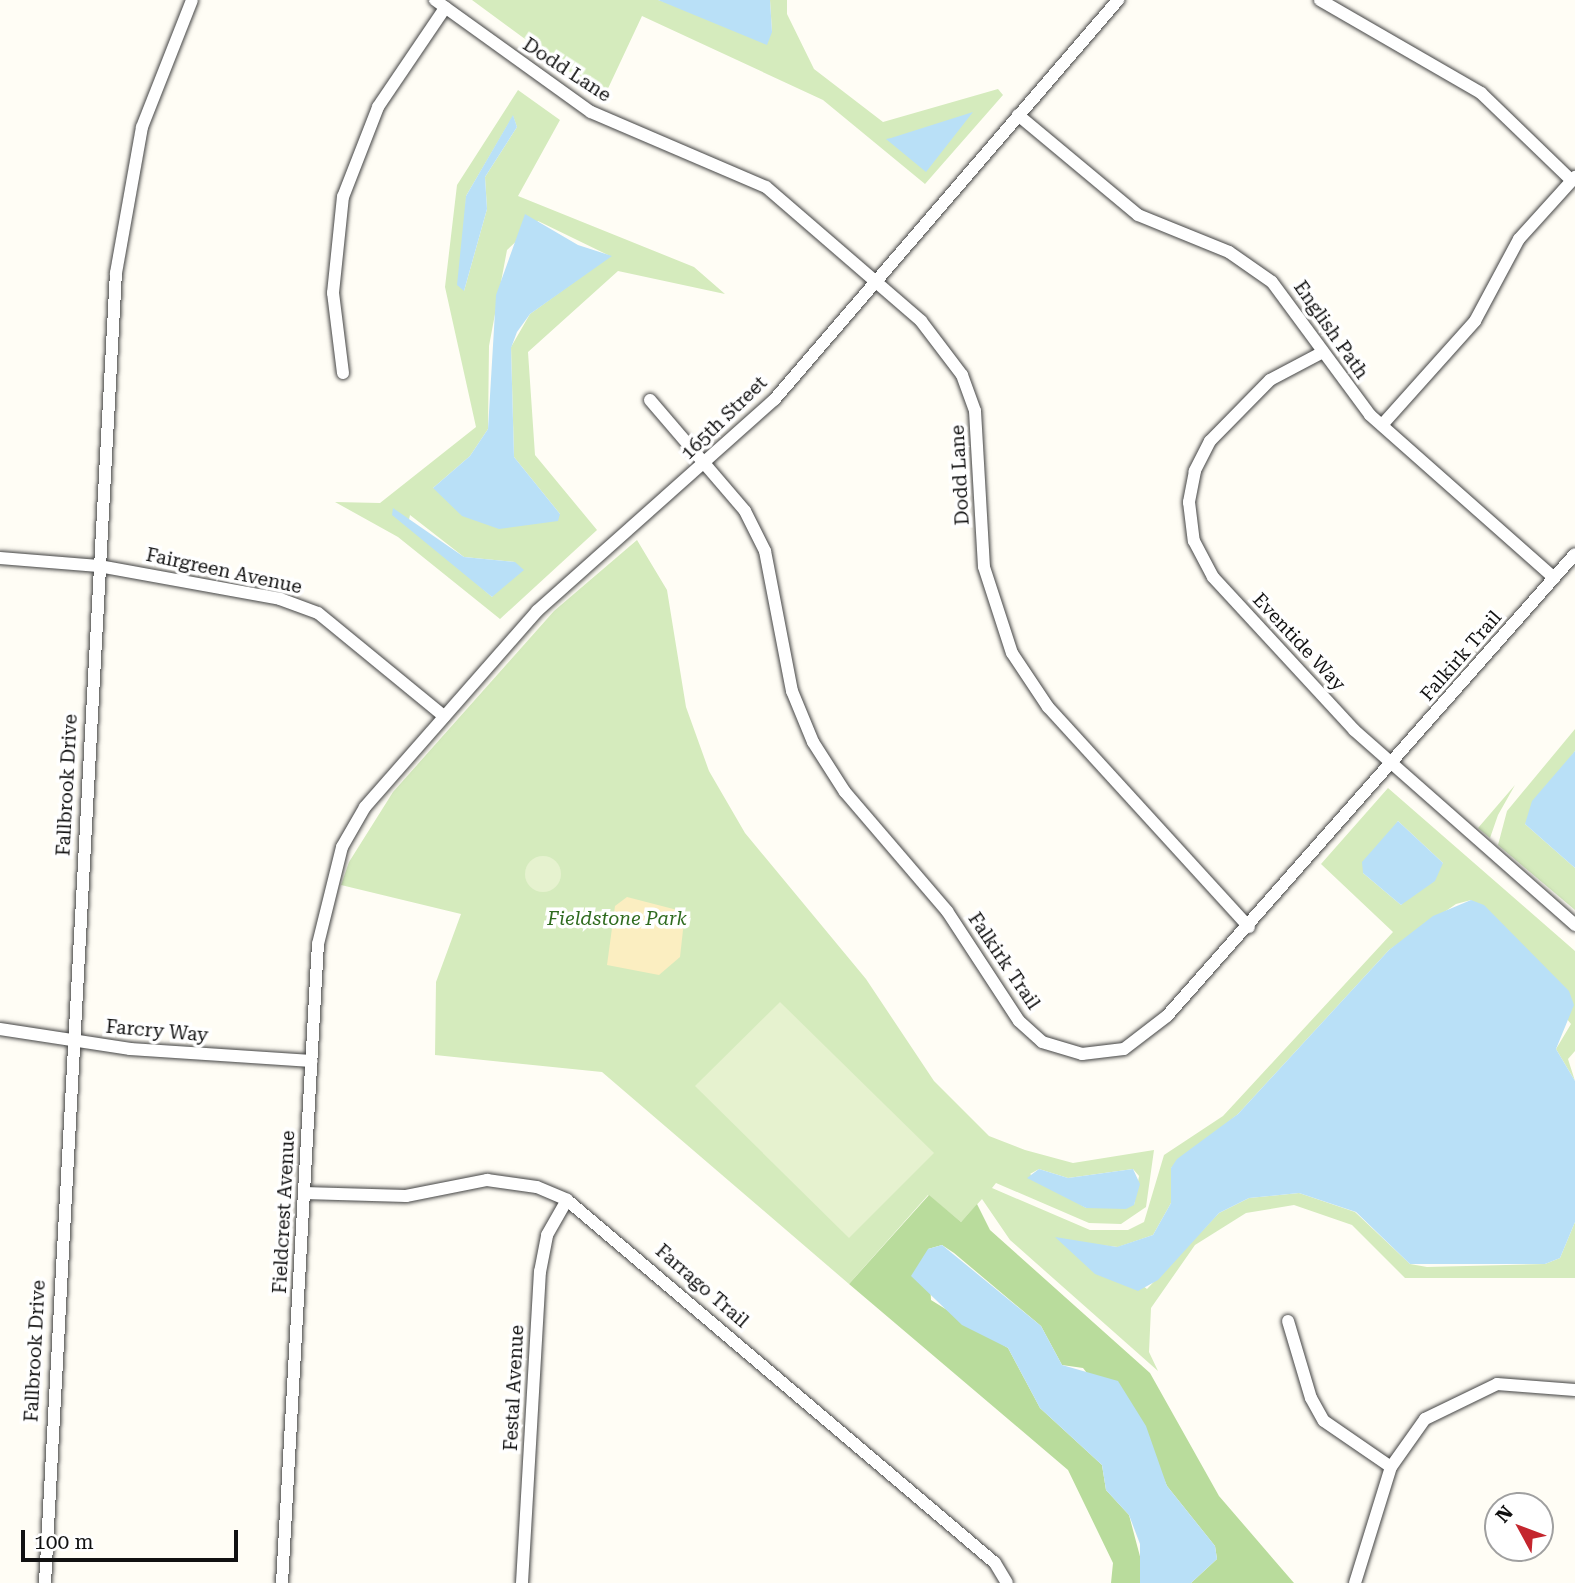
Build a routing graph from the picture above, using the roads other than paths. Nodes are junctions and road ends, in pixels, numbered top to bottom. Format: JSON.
{"nodes":[{"id":1,"x":192,"y":0,"type":"edge"},
{"id":2,"x":1118,"y":0,"type":"edge"},
{"id":3,"x":1320,"y":0,"type":"edge"},
{"id":4,"x":440,"y":4,"type":"edge"},
{"id":5,"x":1018,"y":115,"type":"junction"},
{"id":6,"x":1573,"y":179,"type":"edge"},
{"id":7,"x":873,"y":279,"type":"junction"},
{"id":8,"x":1323,"y":352,"type":"junction"},
{"id":9,"x":343,"y":373,"type":"dead end"},
{"id":10,"x":650,"y":400,"type":"dead end"},
{"id":11,"x":1382,"y":425,"type":"junction"},
{"id":12,"x":706,"y":464,"type":"junction"},
{"id":13,"x":1575,"y":554,"type":"edge"},
{"id":14,"x":0,"y":558,"type":"edge"},
{"id":15,"x":99,"y":566,"type":"junction"},
{"id":16,"x":1554,"y":578,"type":"junction"},
{"id":17,"x":444,"y":716,"type":"junction"},
{"id":18,"x":1392,"y":766,"type":"junction"},
{"id":19,"x":342,"y":847,"type":"joint"},
{"id":20,"x":1575,"y":925,"type":"edge"},
{"id":21,"x":1250,"y":927,"type":"junction"},
{"id":22,"x":0,"y":1029,"type":"edge"},
{"id":23,"x":72,"y":1042,"type":"junction"},
{"id":24,"x":312,"y":1061,"type":"junction"},
{"id":25,"x":304,"y":1192,"type":"junction"},
{"id":26,"x":567,"y":1200,"type":"junction"},
{"id":27,"x":1288,"y":1321,"type":"dead end"},
{"id":28,"x":1575,"y":1390,"type":"edge"},
{"id":29,"x":1391,"y":1467,"type":"junction"},
{"id":30,"x":1357,"y":1582,"type":"edge"},
{"id":31,"x":44,"y":1583,"type":"edge"},
{"id":32,"x":282,"y":1583,"type":"edge"},
{"id":33,"x":523,"y":1583,"type":"edge"},
{"id":34,"x":1007,"y":1583,"type":"edge"}],
"edges":[{"from":1,"to":15,"type":"street","name":"Fallbrook Drive"},
{"from":2,"to":5,"type":"street","name":"165th Street"},
{"from":3,"to":6,"type":"street"},
{"from":4,"to":7,"type":"street","name":"Dodd Lane"},
{"from":4,"to":9,"type":"street"},
{"from":5,"to":7,"type":"street","name":"165th Street"},
{"from":5,"to":8,"type":"street","name":"English Path"},
{"from":6,"to":11,"type":"street"},
{"from":7,"to":12,"type":"street","name":"165th Street"},
{"from":7,"to":21,"type":"street","name":"Dodd Lane"},
{"from":8,"to":11,"type":"street","name":"English Path"},
{"from":8,"to":18,"type":"street","name":"Eventide Way"},
{"from":10,"to":12,"type":"street","name":"Falkirk Trail"},
{"from":11,"to":16,"type":"street","name":"English Path"},
{"from":12,"to":17,"type":"street","name":"165th Street"},
{"from":12,"to":21,"type":"street","name":"Falkirk Trail"},
{"from":13,"to":16,"type":"street","name":"Falkirk Trail"},
{"from":14,"to":15,"type":"street","name":"Fairgreen Avenue"},
{"from":15,"to":17,"type":"street","name":"Fairgreen Avenue"},
{"from":15,"to":23,"type":"street","name":"Fallbrook Drive"},
{"from":16,"to":18,"type":"street","name":"Falkirk Trail"},
{"from":17,"to":19,"type":"street","name":"165th Street"},
{"from":18,"to":20,"type":"street","name":"Eventide Way"},
{"from":18,"to":21,"type":"street","name":"Falkirk Trail"},
{"from":19,"to":24,"type":"street","name":"Fieldcrest Avenue"},
{"from":22,"to":23,"type":"street","name":"Farcry Way"},
{"from":23,"to":24,"type":"street","name":"Farcry Way"},
{"from":23,"to":31,"type":"street","name":"Fallbrook Drive"},
{"from":24,"to":25,"type":"street","name":"Fieldcrest Avenue"},
{"from":25,"to":26,"type":"street","name":"Farrago Trail"},
{"from":25,"to":32,"type":"street","name":"Fieldcrest Avenue"},
{"from":26,"to":33,"type":"street","name":"Festal Avenue"},
{"from":26,"to":34,"type":"street","name":"Farrago Trail"},
{"from":27,"to":29,"type":"street"},
{"from":28,"to":29,"type":"street"},
{"from":29,"to":30,"type":"street"}]}
